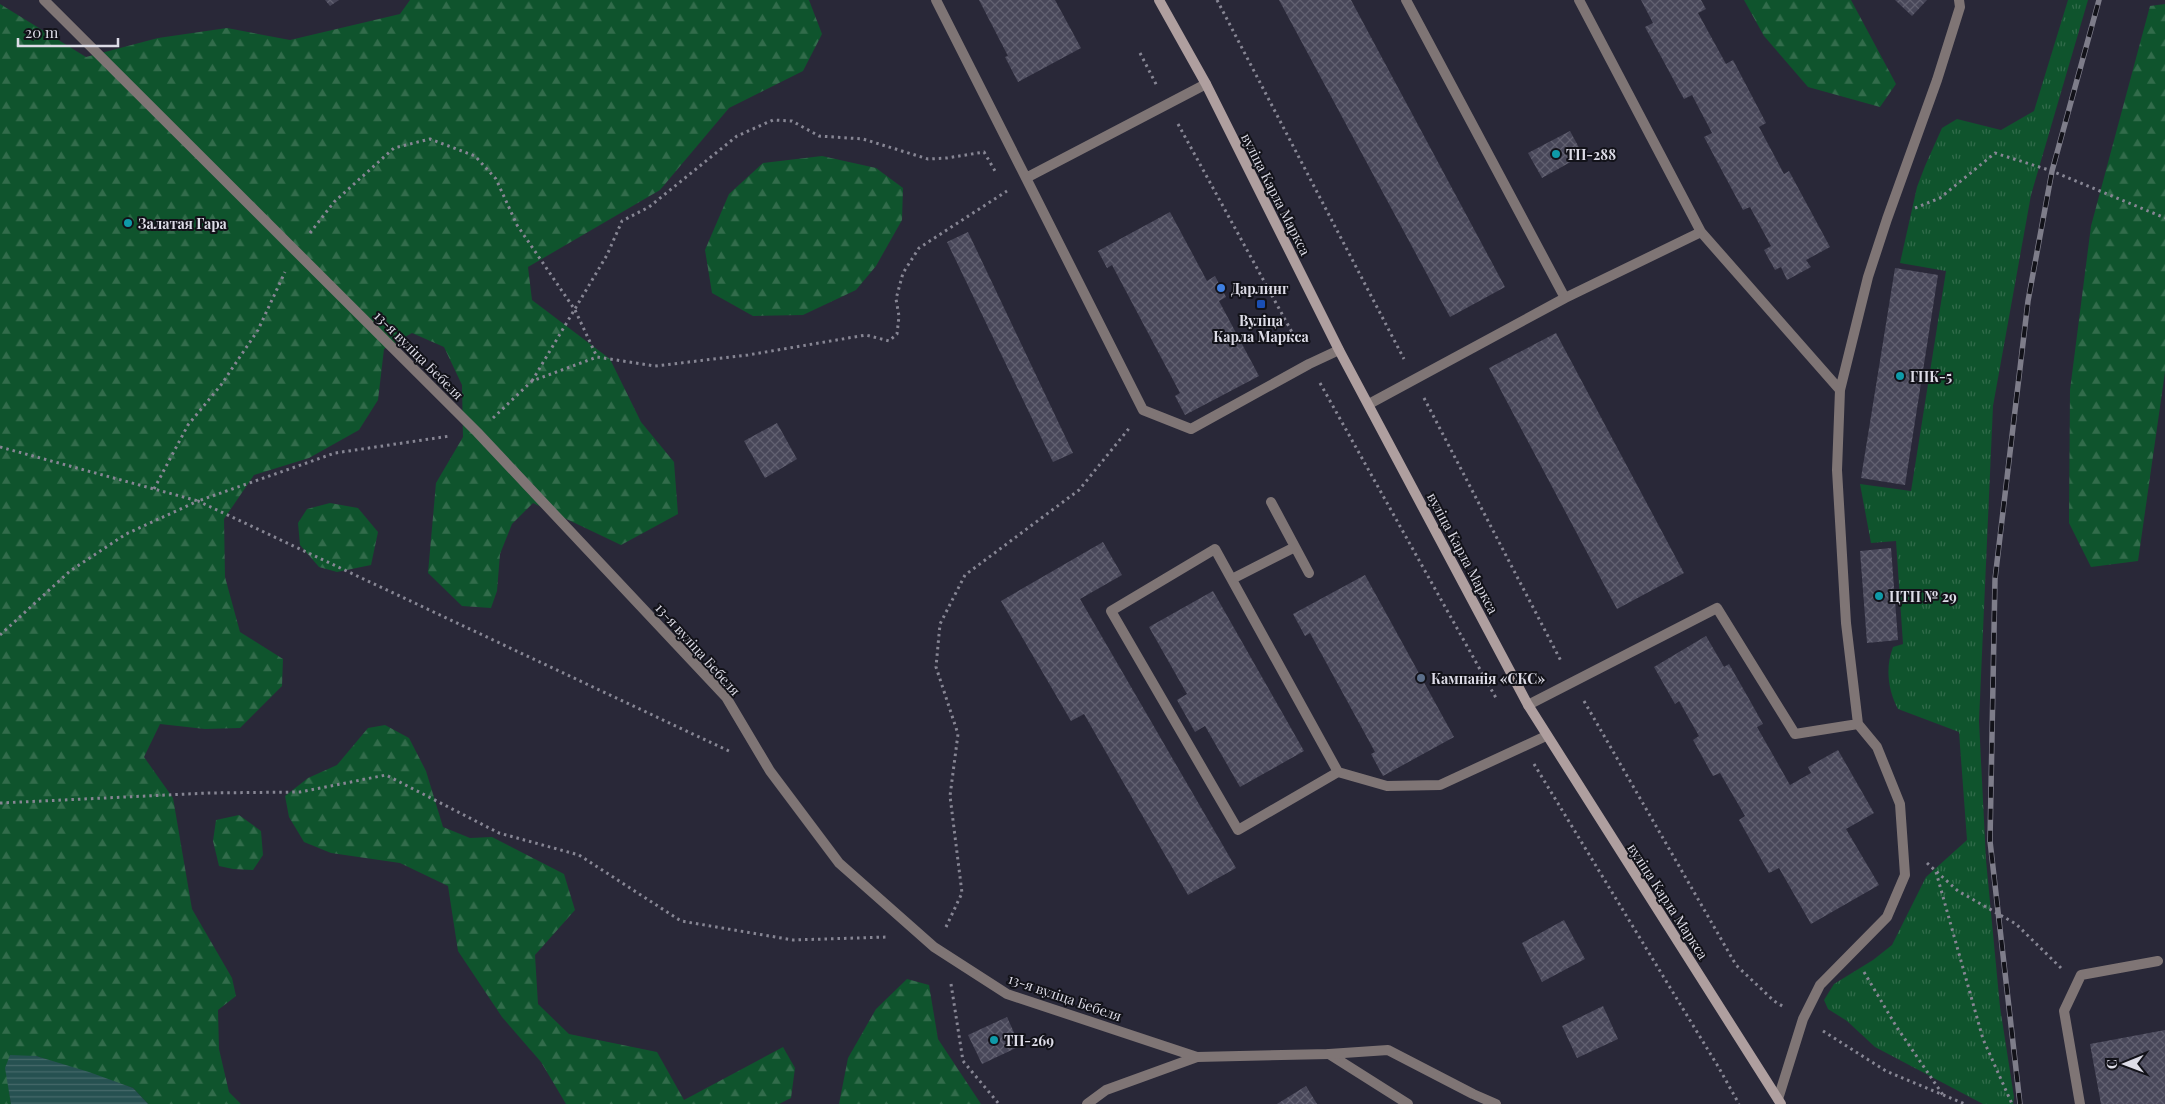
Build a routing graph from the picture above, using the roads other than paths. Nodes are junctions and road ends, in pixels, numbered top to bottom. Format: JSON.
{"nodes":[{"id":1,"x":44,"y":0,"type":"edge"},
{"id":2,"x":936,"y":0,"type":"edge"},
{"id":3,"x":1160,"y":0,"type":"edge"},
{"id":4,"x":1406,"y":0,"type":"edge"},
{"id":5,"x":1579,"y":0,"type":"edge"},
{"id":6,"x":1959,"y":0,"type":"edge"},
{"id":7,"x":1206,"y":84,"type":"junction"},
{"id":8,"x":1026,"y":178,"type":"junction"},
{"id":9,"x":1701,"y":232,"type":"junction"},
{"id":10,"x":1565,"y":298,"type":"junction"},
{"id":11,"x":1339,"y":350,"type":"junction"},
{"id":12,"x":1840,"y":390,"type":"junction"},
{"id":13,"x":1368,"y":404,"type":"junction"},
{"id":14,"x":1271,"y":502,"type":"dead end"},
{"id":15,"x":1295,"y":547,"type":"junction"},
{"id":16,"x":1309,"y":573,"type":"dead end"},
{"id":17,"x":1232,"y":579,"type":"junction"},
{"id":18,"x":1528,"y":705,"type":"junction"},
{"id":19,"x":1858,"y":724,"type":"junction"},
{"id":20,"x":1546,"y":736,"type":"junction"},
{"id":21,"x":1338,"y":772,"type":"junction"},
{"id":22,"x":2158,"y":961,"type":"dead end"},
{"id":23,"x":1329,"y":1054,"type":"junction"},
{"id":24,"x":1197,"y":1057,"type":"junction"},
{"id":25,"x":1778,"y":1102,"type":"edge"},
{"id":26,"x":1087,"y":1104,"type":"edge"},
{"id":27,"x":1408,"y":1104,"type":"edge"},
{"id":28,"x":1496,"y":1104,"type":"edge"},
{"id":29,"x":1790,"y":1104,"type":"edge"},
{"id":30,"x":2080,"y":1104,"type":"edge"}],
"edges":[{"from":1,"to":24,"type":"street","name":"13-я вуліца Бебеля"},
{"from":2,"to":8,"type":"street"},
{"from":3,"to":7,"type":"main road","name":"вуліца Карла Маркса"},
{"from":4,"to":10,"type":"street"},
{"from":5,"to":9,"type":"street"},
{"from":6,"to":12,"type":"street"},
{"from":7,"to":8,"type":"street"},
{"from":7,"to":11,"type":"main road","name":"вуліца Карла Маркса"},
{"from":8,"to":11,"type":"street"},
{"from":9,"to":10,"type":"street"},
{"from":9,"to":12,"type":"street"},
{"from":10,"to":13,"type":"street"},
{"from":11,"to":13,"type":"main road","name":"вуліца Карла Маркса"},
{"from":12,"to":19,"type":"street"},
{"from":13,"to":18,"type":"main road","name":"вуліца Карла Маркса"},
{"from":14,"to":15,"type":"street"},
{"from":15,"to":16,"type":"street"},
{"from":15,"to":17,"type":"street"},
{"from":17,"to":21,"type":"street"},
{"from":17,"to":21,"type":"street"},
{"from":18,"to":19,"type":"street"},
{"from":18,"to":20,"type":"main road","name":"вуліца Карла Маркса"},
{"from":19,"to":25,"type":"street"},
{"from":20,"to":21,"type":"street"},
{"from":20,"to":25,"type":"main road","name":"вуліца Карла Маркса"},
{"from":22,"to":30,"type":"street"},
{"from":23,"to":24,"type":"street","name":"13-я вуліца Бебеля"},
{"from":23,"to":27,"type":"street"},
{"from":23,"to":28,"type":"street","name":"13-я вуліца Бебеля"},
{"from":24,"to":26,"type":"street"},
{"from":25,"to":29,"type":"main road"}]}
